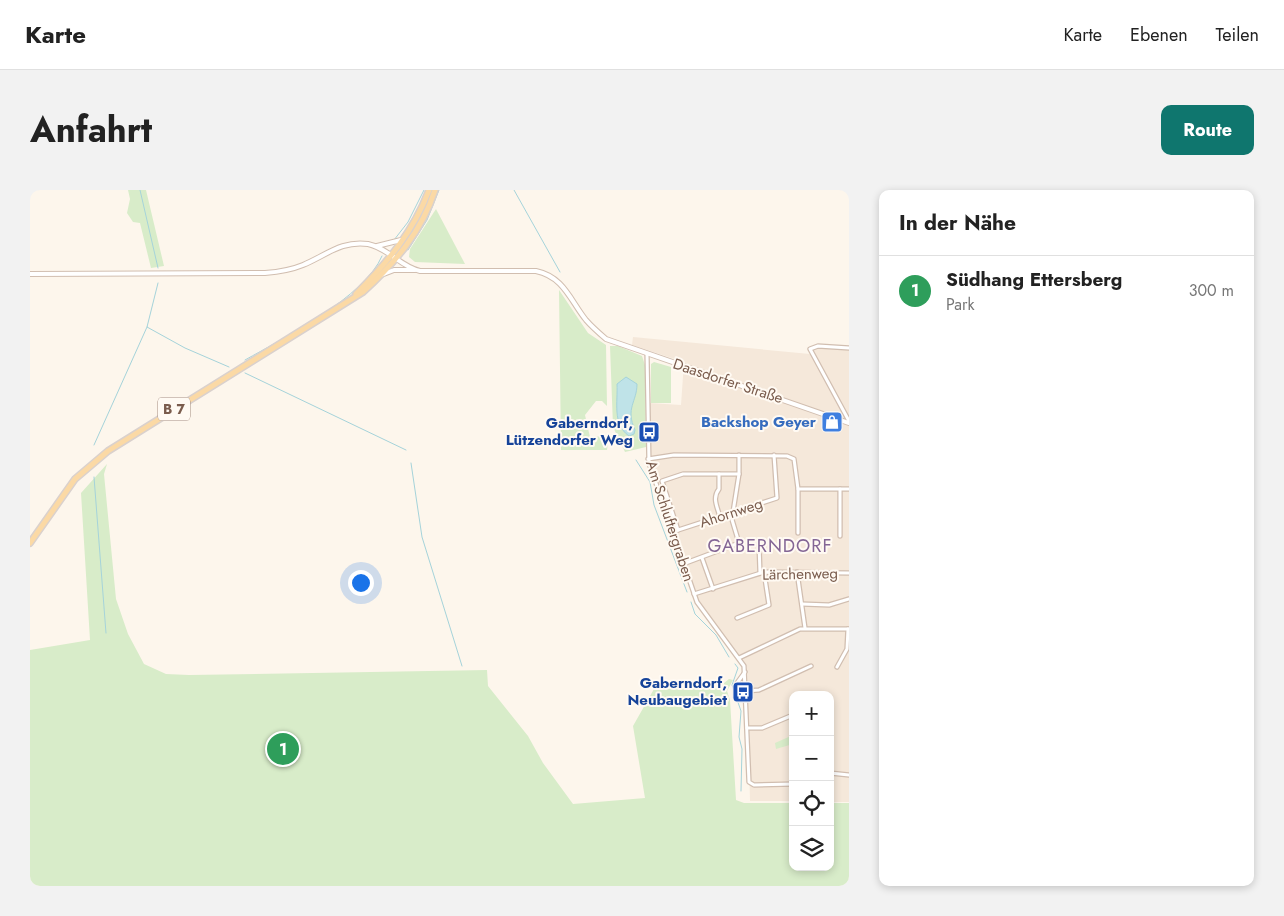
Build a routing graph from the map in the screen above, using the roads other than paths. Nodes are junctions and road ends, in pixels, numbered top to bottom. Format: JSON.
{"nodes":[{"id":1,"x":429,"y":190,"type":"edge"},
{"id":2,"x":435,"y":190,"type":"edge"},
{"id":3,"x":405,"y":237,"type":"junction"},
{"id":4,"x":376,"y":246,"type":"junction"},
{"id":5,"x":395,"y":256,"type":"junction"},
{"id":6,"x":416,"y":270,"type":"junction"},
{"id":7,"x":30,"y":274,"type":"edge"},
{"id":8,"x":381,"y":275,"type":"junction"},
{"id":9,"x":344,"y":304,"type":"junction"},
{"id":10,"x":849,"y":348,"type":"edge"},
{"id":11,"x":647,"y":354,"type":"junction"},
{"id":12,"x":849,"y":422,"type":"edge"},
{"id":13,"x":738,"y":455,"type":"junction"},
{"id":14,"x":774,"y":455,"type":"junction"},
{"id":15,"x":648,"y":459,"type":"junction"},
{"id":16,"x":719,"y":474,"type":"junction"},
{"id":17,"x":738,"y":474,"type":"junction"},
{"id":18,"x":798,"y":489,"type":"junction"},
{"id":19,"x":840,"y":489,"type":"junction"},
{"id":20,"x":849,"y":489,"type":"edge"},
{"id":21,"x":732,"y":513,"type":"junction"},
{"id":22,"x":720,"y":516,"type":"junction"},
{"id":23,"x":678,"y":530,"type":"junction"},
{"id":24,"x":672,"y":532,"type":"junction"},
{"id":25,"x":798,"y":533,"type":"dead end"},
{"id":26,"x":840,"y":536,"type":"dead end"},
{"id":27,"x":30,"y":543,"type":"edge"},
{"id":28,"x":758,"y":544,"type":"dead end"},
{"id":29,"x":702,"y":558,"type":"junction"},
{"id":30,"x":683,"y":564,"type":"junction"},
{"id":31,"x":762,"y":572,"type":"junction"},
{"id":32,"x":797,"y":572,"type":"junction"},
{"id":33,"x":849,"y":573,"type":"edge"},
{"id":34,"x":712,"y":589,"type":"junction"},
{"id":35,"x":694,"y":594,"type":"junction"},
{"id":36,"x":849,"y":599,"type":"edge"},
{"id":37,"x":802,"y":604,"type":"junction"},
{"id":38,"x":737,"y":618,"type":"dead end"},
{"id":39,"x":805,"y":628,"type":"junction"},
{"id":40,"x":848,"y":628,"type":"edge"},
{"id":41,"x":739,"y":658,"type":"junction"},
{"id":42,"x":811,"y":666,"type":"dead end"},
{"id":43,"x":837,"y":667,"type":"dead end"},
{"id":44,"x":745,"y":672,"type":"junction"},
{"id":45,"x":746,"y":691,"type":"junction"},
{"id":46,"x":789,"y":717,"type":"edge"},
{"id":47,"x":747,"y":728,"type":"junction"},
{"id":48,"x":834,"y":773,"type":"edge"},
{"id":49,"x":849,"y":774,"type":"edge"},
{"id":50,"x":789,"y":784,"type":"edge"}],
"edges":[{"from":1,"to":3,"type":"main road","number":"B 7"},
{"from":2,"to":5,"type":"main road","number":"B 7"},
{"from":3,"to":4,"type":"street"},
{"from":3,"to":5,"type":"main road","number":"B 7"},
{"from":4,"to":5,"type":"street"},
{"from":4,"to":7,"type":"street"},
{"from":5,"to":6,"type":"street"},
{"from":5,"to":8,"type":"main road","number":"B 7"},
{"from":5,"to":9,"type":"main road","number":"B 7"},
{"from":6,"to":8,"type":"street"},
{"from":6,"to":11,"type":"street","name":"Daasdorfer Straße"},
{"from":8,"to":9,"type":"main road","number":"B 7"},
{"from":9,"to":27,"type":"main road","number":"B 7"},
{"from":10,"to":12,"type":"street"},
{"from":11,"to":12,"type":"street","name":"Daasdorfer Straße"},
{"from":11,"to":15,"type":"street","name":"Am Schluftergraben"},
{"from":13,"to":14,"type":"street"},
{"from":13,"to":15,"type":"street"},
{"from":13,"to":17,"type":"street"},
{"from":14,"to":18,"type":"street"},
{"from":14,"to":21,"type":"street","name":"Ahornweg"},
{"from":15,"to":24,"type":"street","name":"Am Schluftergraben"},
{"from":16,"to":17,"type":"street"},
{"from":16,"to":22,"type":"street"},
{"from":16,"to":23,"type":"street"},
{"from":17,"to":21,"type":"street"},
{"from":18,"to":19,"type":"street"},
{"from":18,"to":25,"type":"street"},
{"from":19,"to":20,"type":"street"},
{"from":19,"to":26,"type":"street"},
{"from":21,"to":22,"type":"street","name":"Ahornweg"},
{"from":21,"to":29,"type":"street"},
{"from":22,"to":23,"type":"street","name":"Ahornweg"},
{"from":23,"to":24,"type":"street","name":"Ahornweg"},
{"from":24,"to":30,"type":"street","name":"Am Schluftergraben"},
{"from":28,"to":31,"type":"street"},
{"from":29,"to":30,"type":"street"},
{"from":29,"to":34,"type":"street"},
{"from":30,"to":35,"type":"street","name":"Am Schluftergraben"},
{"from":31,"to":32,"type":"street","name":"Lärchenweg"},
{"from":31,"to":34,"type":"street","name":"Lärchenweg"},
{"from":31,"to":38,"type":"street"},
{"from":32,"to":33,"type":"street","name":"Lärchenweg"},
{"from":32,"to":37,"type":"street"},
{"from":34,"to":35,"type":"street","name":"Lärchenweg"},
{"from":35,"to":41,"type":"street","name":"Am Schluftergraben"},
{"from":36,"to":37,"type":"street"},
{"from":37,"to":39,"type":"street"},
{"from":39,"to":40,"type":"street"},
{"from":39,"to":41,"type":"street"},
{"from":40,"to":43,"type":"street"},
{"from":41,"to":44,"type":"street","name":"Am Schluftergraben"},
{"from":42,"to":45,"type":"street"},
{"from":44,"to":45,"type":"street","name":"Am Schluftergraben"},
{"from":44,"to":45,"type":"street","name":"Am Schluftergraben"},
{"from":45,"to":47,"type":"street","name":"Am Schluftergraben"},
{"from":46,"to":47,"type":"street"},
{"from":47,"to":50,"type":"street","name":"Am Schluftergraben"},
{"from":48,"to":49,"type":"street"}]}
